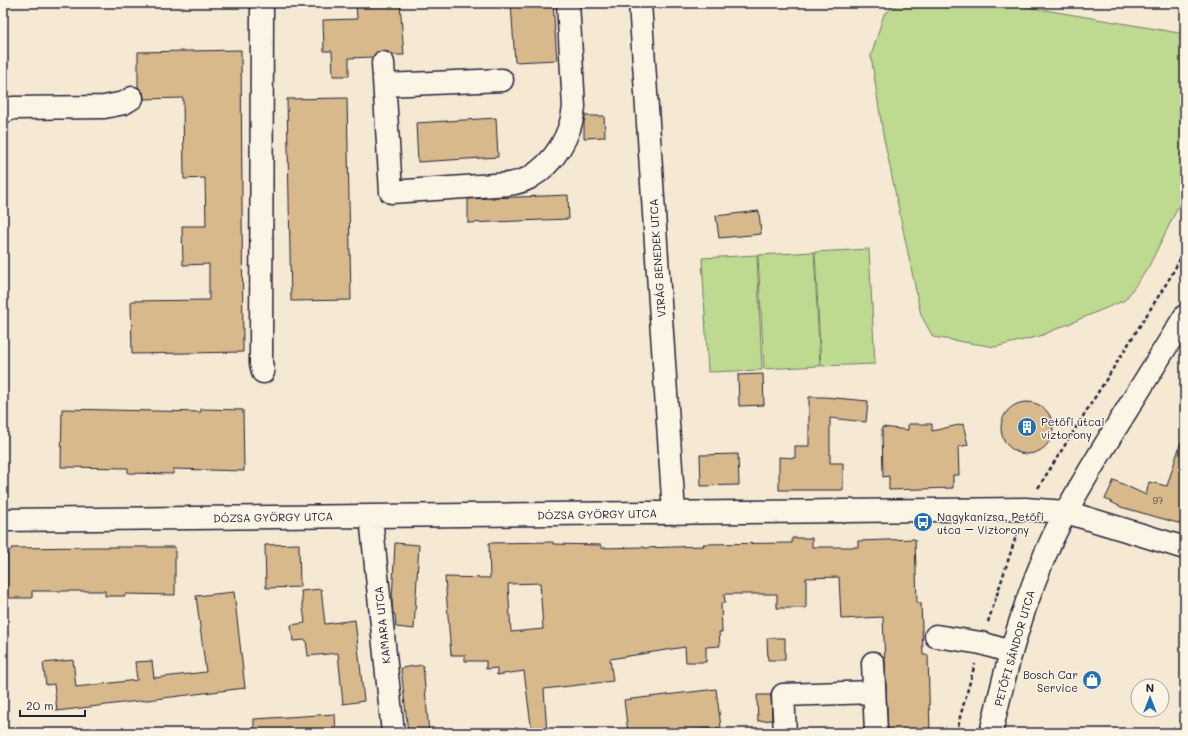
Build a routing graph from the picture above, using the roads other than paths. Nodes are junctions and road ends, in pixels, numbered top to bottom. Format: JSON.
{"nodes":[{"id":1,"x":262,"y":3,"type":"edge"},
{"id":2,"x":568,"y":3,"type":"edge"},
{"id":3,"x":640,"y":3,"type":"edge"},
{"id":4,"x":383,"y":63,"type":"dead end"},
{"id":5,"x":502,"y":80,"type":"dead end"},
{"id":6,"x":385,"y":85,"type":"junction"},
{"id":7,"x":132,"y":98,"type":"dead end"},
{"id":8,"x":6,"y":109,"type":"edge"},
{"id":9,"x":1185,"y":316,"type":"edge"},
{"id":10,"x":263,"y":372,"type":"dead end"},
{"id":11,"x":1066,"y":512,"type":"junction"},
{"id":12,"x":674,"y":513,"type":"junction"},
{"id":13,"x":370,"y":517,"type":"junction"},
{"id":14,"x":3,"y":520,"type":"edge"},
{"id":15,"x":1185,"y":548,"type":"edge"},
{"id":16,"x":936,"y":636,"type":"dead end"},
{"id":17,"x":1011,"y":652,"type":"junction"},
{"id":18,"x":873,"y":663,"type":"dead end"},
{"id":19,"x":874,"y":692,"type":"junction"},
{"id":20,"x":393,"y":733,"type":"edge"},
{"id":21,"x":784,"y":733,"type":"edge"},
{"id":22,"x":876,"y":733,"type":"edge"},
{"id":23,"x":991,"y":733,"type":"edge"}],
"edges":[{"from":1,"to":10,"type":"street"},
{"from":2,"to":6,"type":"street"},
{"from":3,"to":12,"type":"street","name":"VIRÁG BENEDEK UTCA"},
{"from":4,"to":6,"type":"street"},
{"from":5,"to":6,"type":"street"},
{"from":7,"to":8,"type":"street"},
{"from":9,"to":11,"type":"street","name":"PETŐFI SÁNDOR UTCA"},
{"from":11,"to":12,"type":"street","name":"DÓZSA GYÖRGY UTCA"},
{"from":11,"to":15,"type":"street","name":"DÓZSA GYÖRGY UTCA"},
{"from":11,"to":17,"type":"street","name":"PETŐFI SÁNDOR UTCA"},
{"from":12,"to":13,"type":"street","name":"DÓZSA GYÖRGY UTCA"},
{"from":13,"to":14,"type":"street","name":"DÓZSA GYÖRGY UTCA"},
{"from":13,"to":20,"type":"street","name":"KAMARA UTCA"},
{"from":16,"to":17,"type":"street"},
{"from":17,"to":23,"type":"street","name":"PETŐFI SÁNDOR UTCA"},
{"from":18,"to":19,"type":"street"},
{"from":19,"to":21,"type":"street"},
{"from":19,"to":22,"type":"street"}]}
